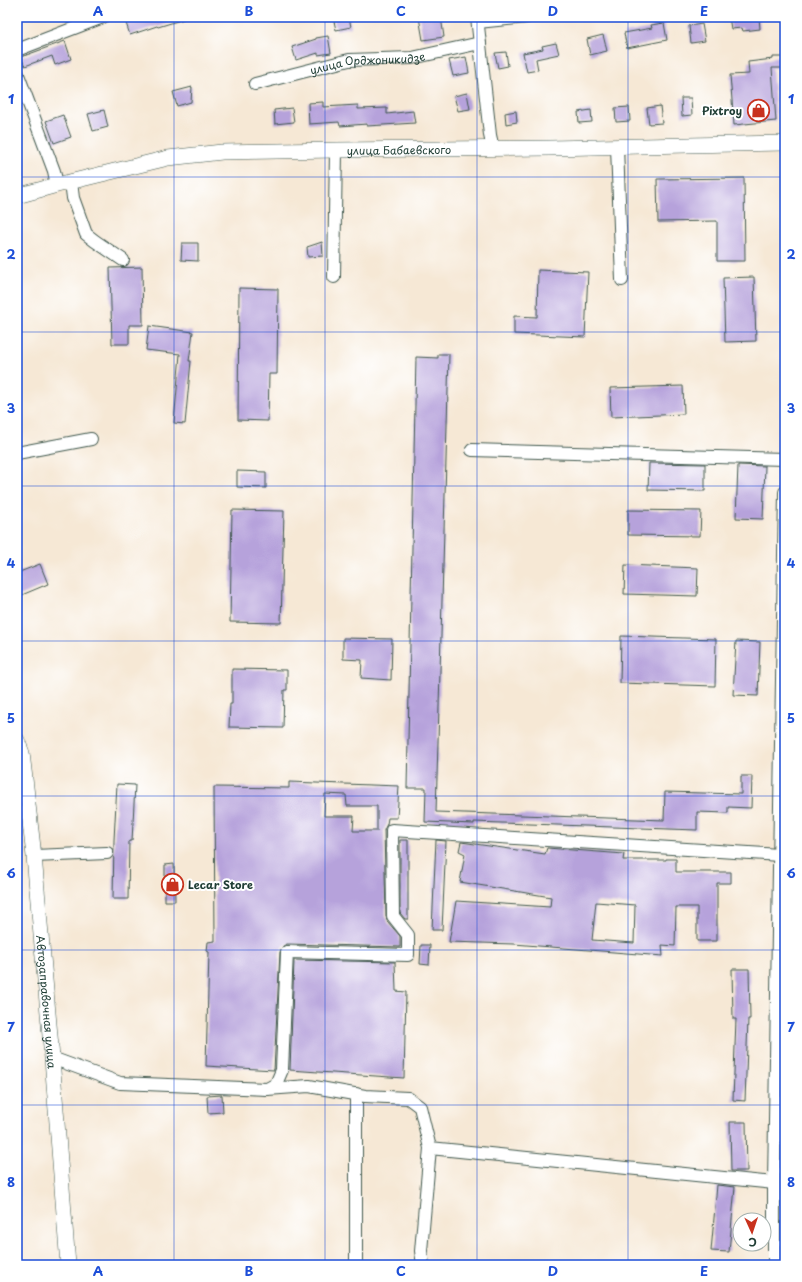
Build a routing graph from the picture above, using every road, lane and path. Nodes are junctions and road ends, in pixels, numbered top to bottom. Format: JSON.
{"nodes":[{"id":1,"x":103,"y":17,"type":"edge"},
{"id":2,"x":527,"y":17,"type":"edge"},
{"id":3,"x":477,"y":19,"type":"edge"},
{"id":4,"x":480,"y":43,"type":"junction"},
{"id":5,"x":17,"y":50,"type":"edge"},
{"id":6,"x":17,"y":72,"type":"edge"},
{"id":7,"x":255,"y":84,"type":"dead end"},
{"id":8,"x":785,"y":143,"type":"edge"},
{"id":9,"x":617,"y":147,"type":"junction"},
{"id":10,"x":493,"y":149,"type":"junction"},
{"id":11,"x":336,"y":150,"type":"junction"},
{"id":12,"x":64,"y":183,"type":"junction"},
{"id":13,"x":17,"y":196,"type":"edge"},
{"id":14,"x":123,"y":260,"type":"dead end"},
{"id":15,"x":334,"y":277,"type":"dead end"},
{"id":16,"x":622,"y":280,"type":"dead end"},
{"id":17,"x":91,"y":439,"type":"dead end"},
{"id":18,"x":472,"y":450,"type":"dead end"},
{"id":19,"x":17,"y":453,"type":"edge"},
{"id":20,"x":785,"y":459,"type":"edge"},
{"id":21,"x":785,"y":492,"type":"edge"},
{"id":22,"x":17,"y":740,"type":"edge"},
{"id":23,"x":107,"y":854,"type":"dead end"},
{"id":24,"x":779,"y":855,"type":"junction"},
{"id":25,"x":34,"y":856,"type":"junction"},
{"id":26,"x":52,"y":1058,"type":"junction"},
{"id":27,"x":267,"y":1089,"type":"junction"},
{"id":28,"x":356,"y":1094,"type":"junction"},
{"id":29,"x":430,"y":1148,"type":"junction"},
{"id":30,"x":774,"y":1183,"type":"junction"},
{"id":31,"x":68,"y":1265,"type":"edge"},
{"id":32,"x":356,"y":1265,"type":"edge"},
{"id":33,"x":423,"y":1265,"type":"edge"},
{"id":34,"x":774,"y":1265,"type":"edge"}],
"edges":[{"from":1,"to":5,"type":"street"},
{"from":2,"to":3,"type":"street"},
{"from":3,"to":4,"type":"street"},
{"from":4,"to":7,"type":"street","name":"улица Орджоникидзе"},
{"from":4,"to":10,"type":"street"},
{"from":6,"to":12,"type":"street"},
{"from":8,"to":9,"type":"main road","name":"улица Бабаевского"},
{"from":9,"to":10,"type":"main road","name":"улица Бабаевского"},
{"from":9,"to":16,"type":"street"},
{"from":10,"to":11,"type":"main road","name":"улица Бабаевского"},
{"from":11,"to":12,"type":"main road","name":"улица Бабаевского"},
{"from":11,"to":15,"type":"street"},
{"from":12,"to":13,"type":"main road","name":"улица Бабаевского"},
{"from":12,"to":14,"type":"street"},
{"from":17,"to":19,"type":"street"},
{"from":18,"to":20,"type":"street"},
{"from":21,"to":24,"type":"street"},
{"from":22,"to":25,"type":"main road","name":"Автозаправочная улица"},
{"from":23,"to":25,"type":"street"},
{"from":24,"to":27,"type":"street"},
{"from":24,"to":30,"type":"street"},
{"from":25,"to":26,"type":"main road","name":"Автозаправочная улица"},
{"from":26,"to":27,"type":"street"},
{"from":26,"to":31,"type":"main road","name":"Автозаправочная улица"},
{"from":27,"to":28,"type":"street"},
{"from":28,"to":29,"type":"street"},
{"from":28,"to":32,"type":"street"},
{"from":29,"to":30,"type":"street"},
{"from":29,"to":33,"type":"street"},
{"from":30,"to":34,"type":"street"}]}
